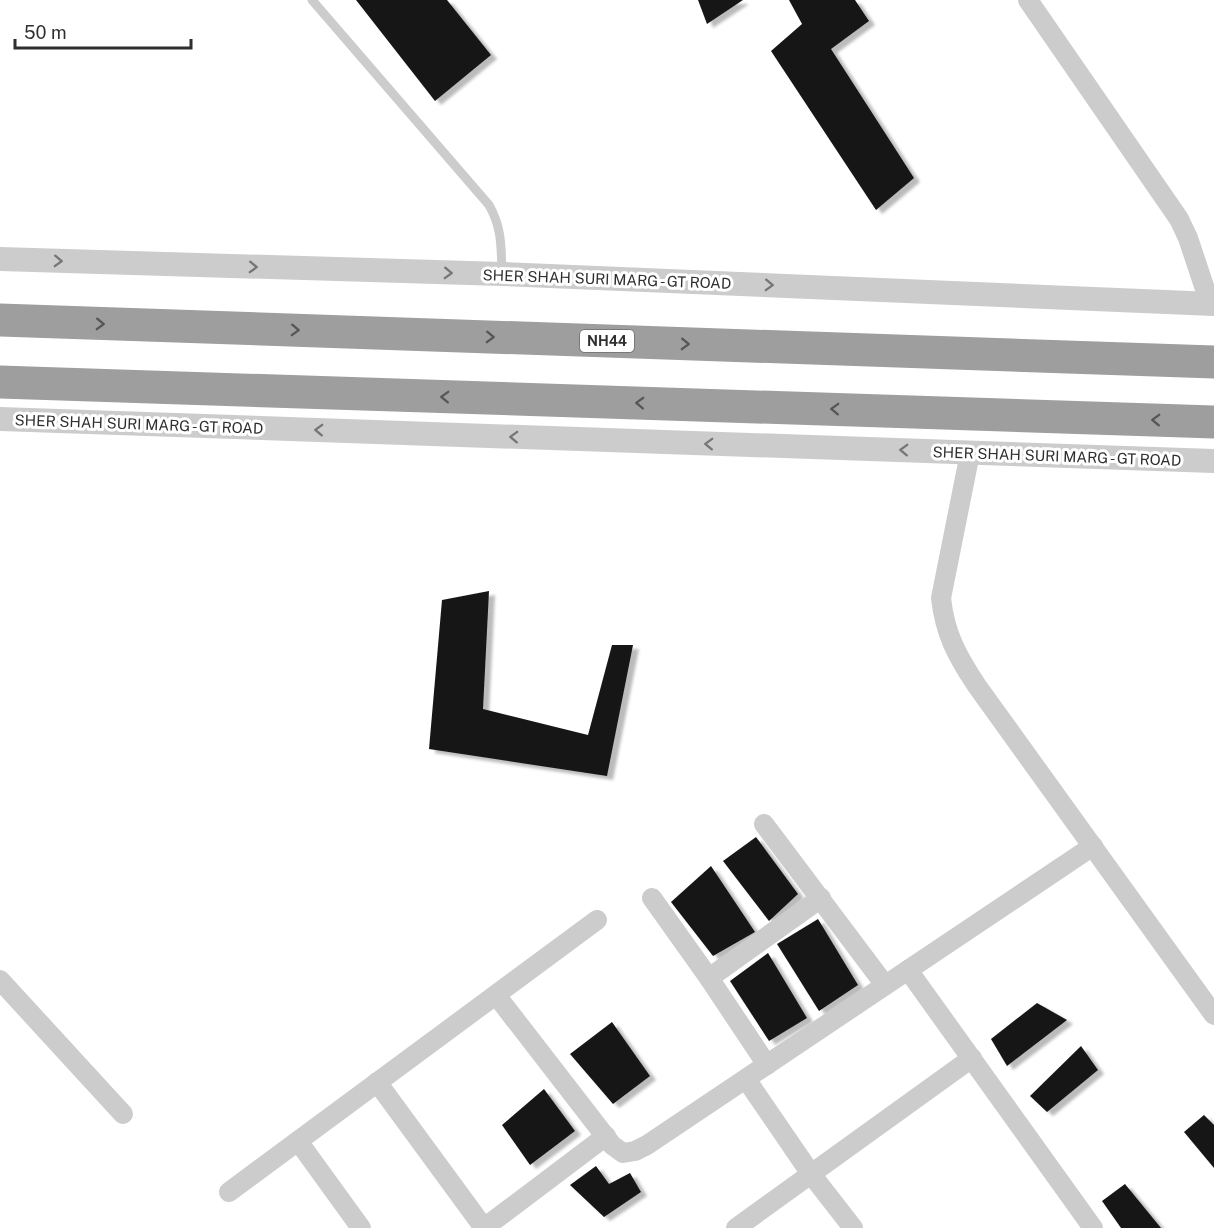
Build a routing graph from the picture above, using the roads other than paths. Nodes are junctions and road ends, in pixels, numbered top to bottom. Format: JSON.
{"nodes":[{"id":1,"x":312,"y":0,"type":"edge"},
{"id":2,"x":1028,"y":0,"type":"edge"},
{"id":3,"x":0,"y":260,"type":"edge"},
{"id":4,"x":502,"y":274,"type":"junction"},
{"id":5,"x":1212,"y":304,"type":"edge"},
{"id":6,"x":0,"y":320,"type":"edge"},
{"id":7,"x":1214,"y":362,"type":"edge"},
{"id":8,"x":0,"y":382,"type":"edge"},
{"id":9,"x":0,"y":419,"type":"edge"},
{"id":10,"x":1214,"y":422,"type":"edge"},
{"id":11,"x":970,"y":453,"type":"junction"},
{"id":12,"x":1214,"y":461,"type":"edge"},
{"id":13,"x":764,"y":824,"type":"dead end"},
{"id":14,"x":1093,"y":846,"type":"junction"},
{"id":15,"x":652,"y":898,"type":"dead end"},
{"id":16,"x":821,"y":898,"type":"junction"},
{"id":17,"x":597,"y":921,"type":"dead end"},
{"id":18,"x":908,"y":970,"type":"junction"},
{"id":19,"x":709,"y":978,"type":"junction"},
{"id":20,"x":0,"y":980,"type":"edge"},
{"id":21,"x":885,"y":985,"type":"junction"},
{"id":22,"x":496,"y":995,"type":"junction"},
{"id":23,"x":1214,"y":1015,"type":"edge"},
{"id":24,"x":972,"y":1058,"type":"junction"},
{"id":25,"x":766,"y":1065,"type":"junction"},
{"id":26,"x":746,"y":1079,"type":"junction"},
{"id":27,"x":377,"y":1082,"type":"junction"},
{"id":28,"x":123,"y":1114,"type":"dead end"},
{"id":29,"x":606,"y":1136,"type":"junction"},
{"id":30,"x":298,"y":1141,"type":"junction"},
{"id":31,"x":811,"y":1174,"type":"junction"},
{"id":32,"x":229,"y":1192,"type":"dead end"},
{"id":33,"x":361,"y":1228,"type":"edge"},
{"id":34,"x":484,"y":1228,"type":"edge"},
{"id":35,"x":736,"y":1228,"type":"edge"},
{"id":36,"x":853,"y":1228,"type":"edge"},
{"id":37,"x":1093,"y":1228,"type":"edge"}],
"edges":[{"from":1,"to":4,"type":"lane"},
{"from":2,"to":5,"type":"street"},
{"from":3,"to":4,"type":"street","name":"SHER SHAH SURI MARG - GT ROAD","one_way":true},
{"from":4,"to":5,"type":"street","name":"SHER SHAH SURI MARG - GT ROAD","one_way":true},
{"from":6,"to":7,"type":"highway","number":"NH44","one_way":true},
{"from":10,"to":8,"type":"highway","one_way":true},
{"from":11,"to":9,"type":"street","name":"SHER SHAH SURI MARG - GT ROAD","one_way":true},
{"from":11,"to":12,"type":"street","name":"SHER SHAH SURI MARG - GT ROAD"},
{"from":11,"to":14,"type":"street"},
{"from":13,"to":16,"type":"street"},
{"from":14,"to":18,"type":"street"},
{"from":14,"to":23,"type":"street"},
{"from":15,"to":19,"type":"street"},
{"from":16,"to":19,"type":"street"},
{"from":16,"to":21,"type":"street"},
{"from":17,"to":22,"type":"street"},
{"from":18,"to":21,"type":"street"},
{"from":18,"to":24,"type":"street"},
{"from":19,"to":25,"type":"street"},
{"from":20,"to":28,"type":"street"},
{"from":21,"to":25,"type":"street"},
{"from":22,"to":27,"type":"street"},
{"from":22,"to":29,"type":"street"},
{"from":24,"to":31,"type":"street"},
{"from":24,"to":37,"type":"street"},
{"from":25,"to":26,"type":"street"},
{"from":26,"to":29,"type":"street"},
{"from":26,"to":31,"type":"street"},
{"from":27,"to":30,"type":"street"},
{"from":27,"to":34,"type":"street"},
{"from":29,"to":34,"type":"street"},
{"from":30,"to":32,"type":"street"},
{"from":30,"to":33,"type":"street"},
{"from":31,"to":35,"type":"street"},
{"from":31,"to":36,"type":"street"}]}
